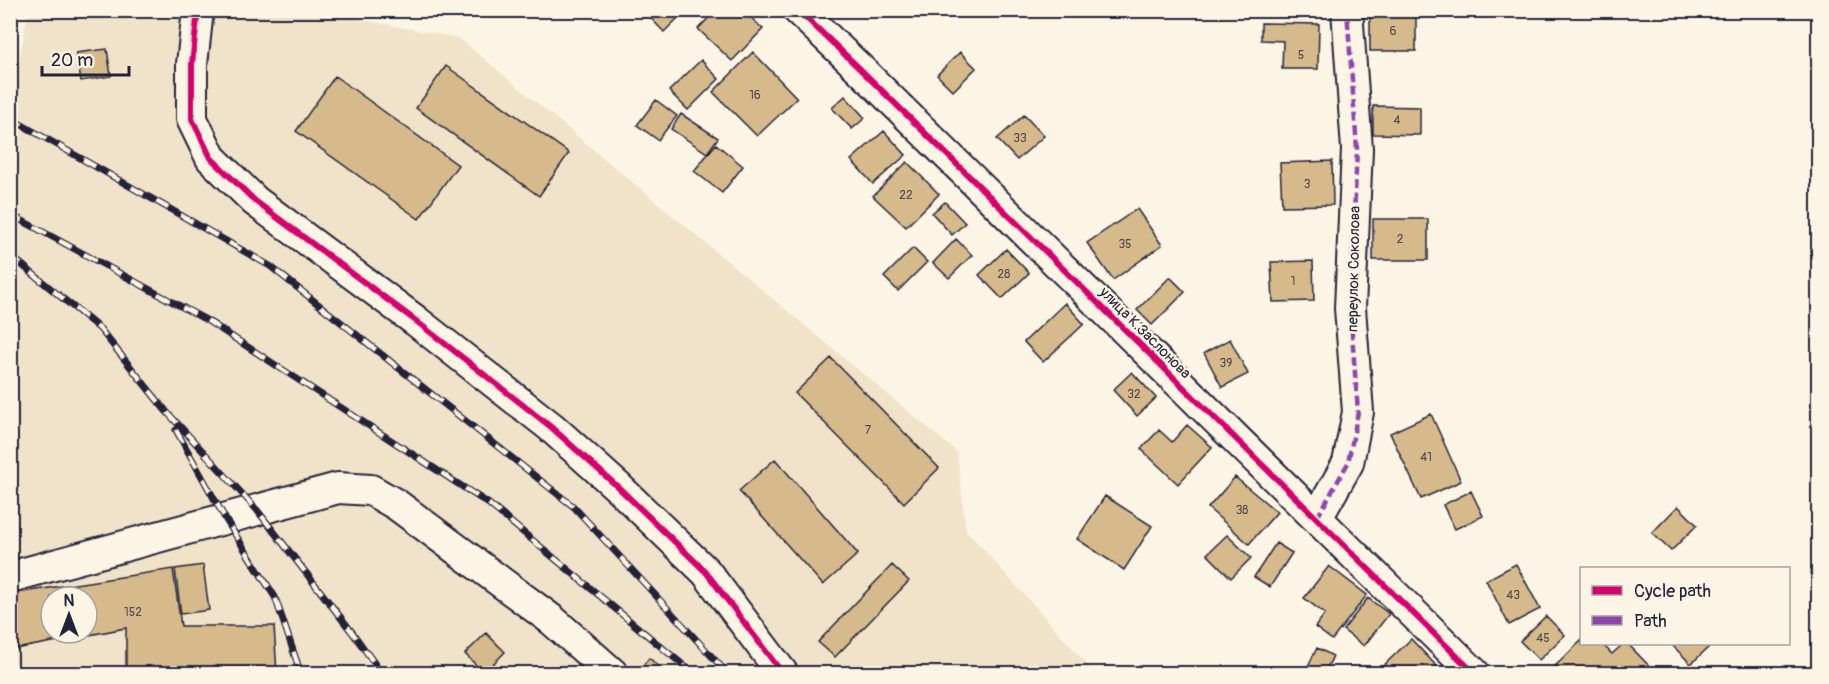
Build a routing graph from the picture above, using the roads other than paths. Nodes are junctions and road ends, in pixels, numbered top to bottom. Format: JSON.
{"nodes":[{"id":1,"x":198,"y":10,"type":"edge"},
{"id":2,"x":798,"y":10,"type":"edge"},
{"id":3,"x":1347,"y":10,"type":"edge"},
{"id":4,"x":1317,"y":518,"type":"junction"},
{"id":5,"x":10,"y":577,"type":"edge"},
{"id":6,"x":613,"y":674,"type":"edge"},
{"id":7,"x":783,"y":674,"type":"edge"},
{"id":8,"x":1475,"y":674,"type":"edge"}],
"edges":[{"from":1,"to":7,"type":"street"},
{"from":2,"to":4,"type":"street","name":"улица К.Заслонова"},
{"from":3,"to":4,"type":"street","name":"переулок Соколова"},
{"from":4,"to":8,"type":"street","name":"улица К.Заслонова"},
{"from":5,"to":6,"type":"street"}]}
